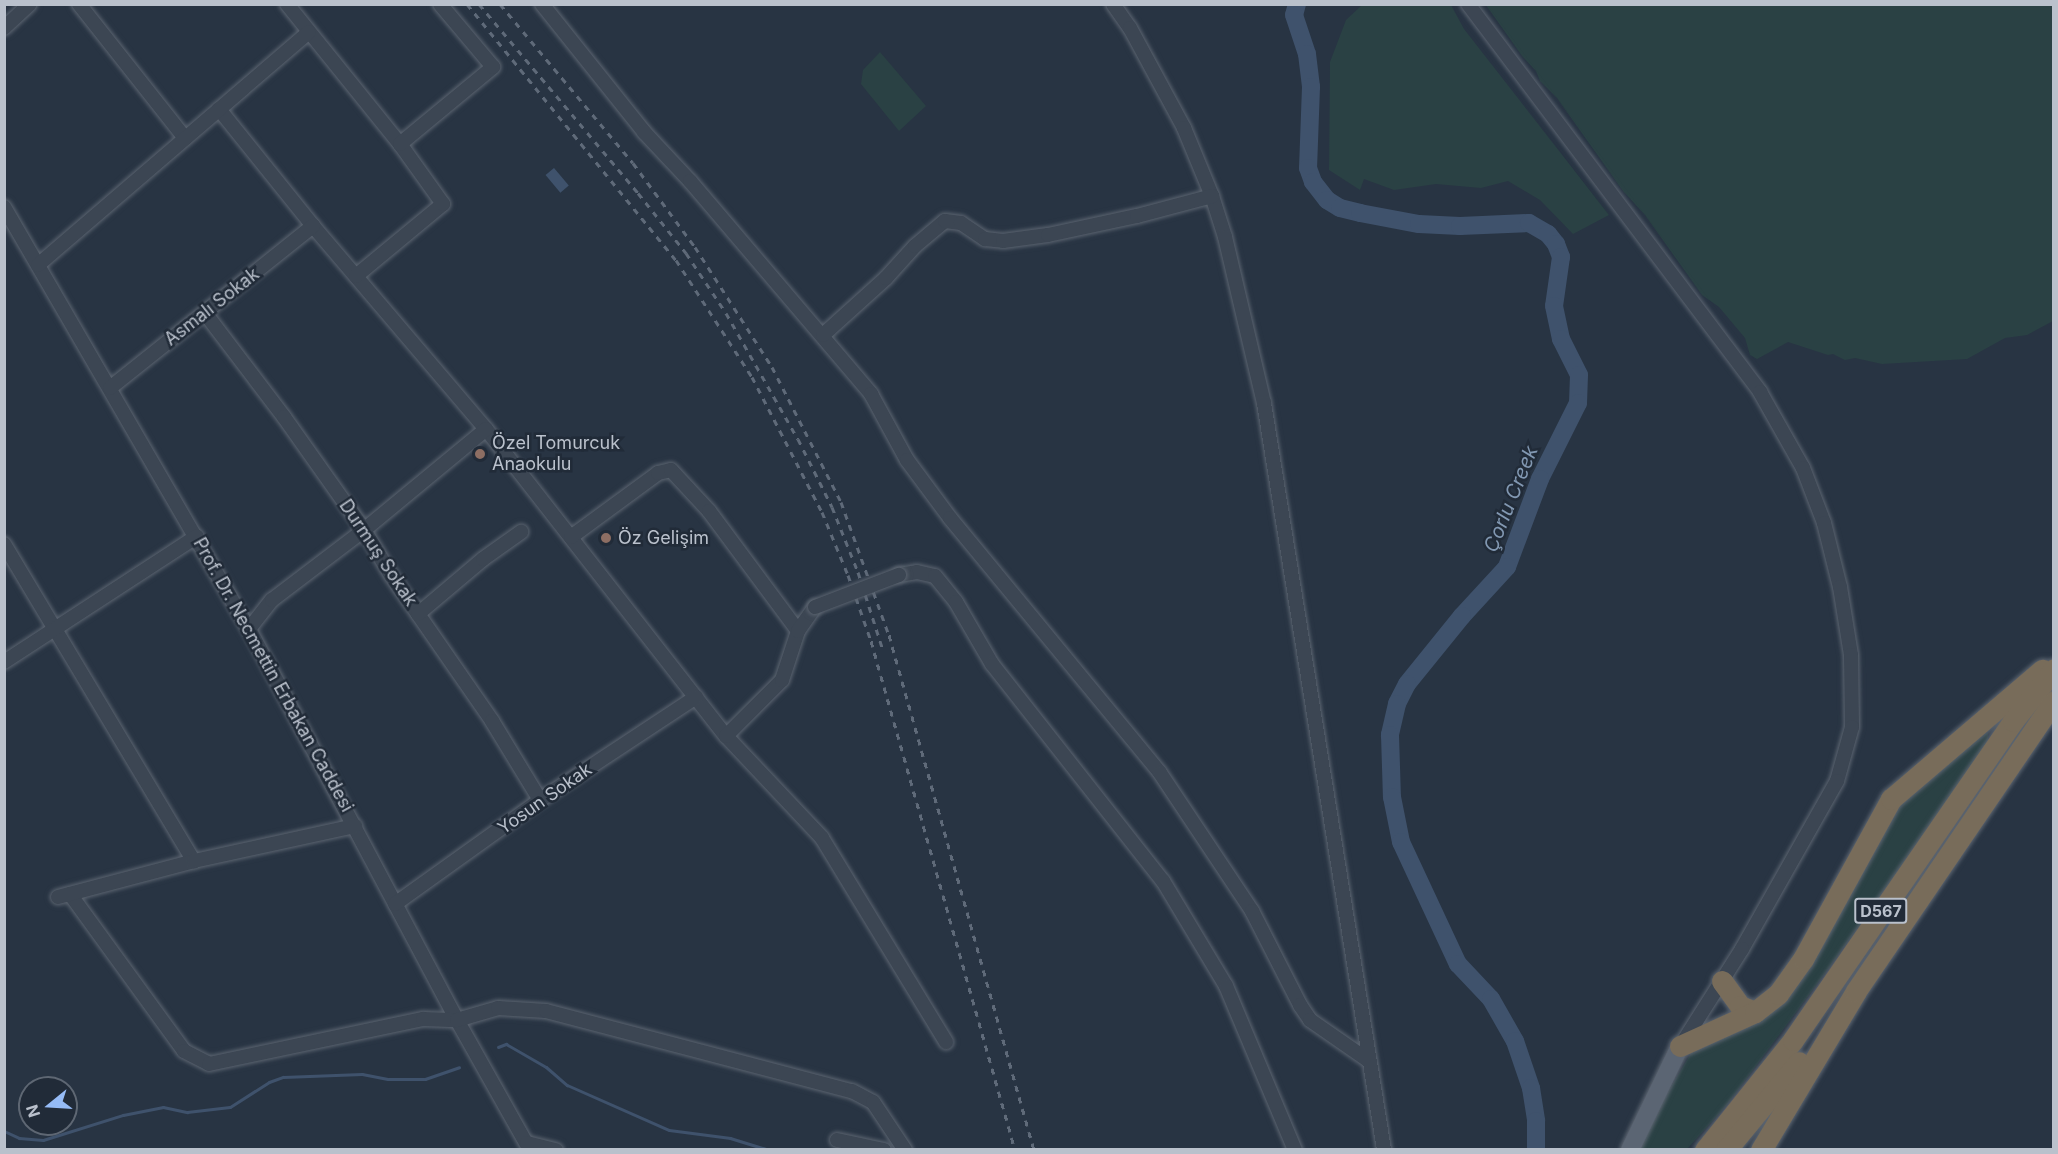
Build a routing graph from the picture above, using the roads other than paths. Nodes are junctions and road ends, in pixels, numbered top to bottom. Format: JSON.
{"nodes":[{"id":1,"x":30,"y":4,"type":"edge"},
{"id":2,"x":79,"y":4,"type":"edge"},
{"id":3,"x":287,"y":4,"type":"edge"},
{"id":4,"x":440,"y":4,"type":"edge"},
{"id":5,"x":542,"y":4,"type":"edge"},
{"id":6,"x":1113,"y":4,"type":"edge"},
{"id":7,"x":1468,"y":4,"type":"edge"},
{"id":8,"x":4,"y":28,"type":"edge"},
{"id":9,"x":309,"y":32,"type":"junction"},
{"id":10,"x":219,"y":109,"type":"junction"},
{"id":11,"x":185,"y":138,"type":"junction"},
{"id":12,"x":400,"y":144,"type":"junction"},
{"id":13,"x":1212,"y":196,"type":"junction"},
{"id":14,"x":4,"y":207,"type":"edge"},
{"id":15,"x":313,"y":226,"type":"junction"},
{"id":16,"x":38,"y":265,"type":"junction"},
{"id":17,"x":356,"y":276,"type":"junction"},
{"id":18,"x":205,"y":313,"type":"junction"},
{"id":19,"x":823,"y":335,"type":"junction"},
{"id":20,"x":110,"y":388,"type":"junction"},
{"id":21,"x":486,"y":429,"type":"junction"},
{"id":22,"x":364,"y":531,"type":"junction"},
{"id":23,"x":521,"y":532,"type":"dead end"},
{"id":24,"x":197,"y":536,"type":"junction"},
{"id":25,"x":571,"y":537,"type":"junction"},
{"id":26,"x":4,"y":544,"type":"edge"},
{"id":27,"x":418,"y":614,"type":"junction"},
{"id":28,"x":56,"y":628,"type":"junction"},
{"id":29,"x":249,"y":629,"type":"junction"},
{"id":30,"x":798,"y":631,"type":"junction"},
{"id":31,"x":2054,"y":659,"type":"edge"},
{"id":32,"x":4,"y":662,"type":"edge"},
{"id":33,"x":2054,"y":669,"type":"edge"},
{"id":34,"x":696,"y":697,"type":"junction"},
{"id":35,"x":2054,"y":701,"type":"edge"},
{"id":36,"x":726,"y":736,"type":"junction"},
{"id":37,"x":540,"y":800,"type":"junction"},
{"id":38,"x":355,"y":826,"type":"junction"},
{"id":39,"x":194,"y":861,"type":"junction"},
{"id":40,"x":396,"y":904,"type":"junction"},
{"id":41,"x":1722,"y":981,"type":"junction"},
{"id":42,"x":1856,"y":991,"type":"junction"},
{"id":43,"x":1755,"y":1012,"type":"junction"},
{"id":44,"x":456,"y":1020,"type":"junction"},
{"id":45,"x":946,"y":1042,"type":"dead end"},
{"id":46,"x":1680,"y":1046,"type":"junction"},
{"id":47,"x":1369,"y":1060,"type":"junction"},
{"id":48,"x":837,"y":1140,"type":"dead end"},
{"id":49,"x":528,"y":1146,"type":"edge"},
{"id":50,"x":556,"y":1149,"type":"edge"},
{"id":51,"x":884,"y":1149,"type":"edge"},
{"id":52,"x":905,"y":1149,"type":"edge"},
{"id":53,"x":1296,"y":1149,"type":"edge"},
{"id":54,"x":1384,"y":1149,"type":"edge"},
{"id":55,"x":1630,"y":1149,"type":"edge"},
{"id":56,"x":1705,"y":1149,"type":"edge"},
{"id":57,"x":1726,"y":1149,"type":"edge"},
{"id":58,"x":1761,"y":1149,"type":"edge"}],
"edges":[{"from":1,"to":8,"type":"street"},
{"from":2,"to":11,"type":"street"},
{"from":3,"to":9,"type":"street"},
{"from":4,"to":12,"type":"street"},
{"from":5,"to":19,"type":"street"},
{"from":6,"to":13,"type":"street"},
{"from":7,"to":41,"type":"street"},
{"from":9,"to":10,"type":"street"},
{"from":9,"to":12,"type":"street"},
{"from":10,"to":11,"type":"street"},
{"from":10,"to":15,"type":"street"},
{"from":11,"to":16,"type":"street"},
{"from":12,"to":17,"type":"street"},
{"from":13,"to":19,"type":"street"},
{"from":13,"to":47,"type":"street"},
{"from":14,"to":16,"type":"street","name":"Prof. Dr. Necmettin Erbakan Caddesi"},
{"from":15,"to":17,"type":"street"},
{"from":15,"to":18,"type":"street","name":"Asmalı Sokak"},
{"from":16,"to":20,"type":"street","name":"Prof. Dr. Necmettin Erbakan Caddesi"},
{"from":17,"to":21,"type":"street"},
{"from":18,"to":20,"type":"street","name":"Asmalı Sokak"},
{"from":18,"to":22,"type":"street","name":"Durmuş Sokak"},
{"from":19,"to":47,"type":"street"},
{"from":20,"to":24,"type":"street","name":"Prof. Dr. Necmettin Erbakan Caddesi"},
{"from":21,"to":22,"type":"street"},
{"from":21,"to":25,"type":"street"},
{"from":22,"to":27,"type":"street","name":"Durmuş Sokak"},
{"from":22,"to":29,"type":"street"},
{"from":23,"to":27,"type":"street"},
{"from":24,"to":28,"type":"street"},
{"from":24,"to":29,"type":"street","name":"Prof. Dr. Necmettin Erbakan Caddesi"},
{"from":25,"to":30,"type":"street"},
{"from":25,"to":34,"type":"street"},
{"from":26,"to":28,"type":"street"},
{"from":27,"to":37,"type":"street","name":"Durmuş Sokak"},
{"from":28,"to":32,"type":"street"},
{"from":28,"to":39,"type":"street"},
{"from":29,"to":38,"type":"street","name":"Prof. Dr. Necmettin Erbakan Caddesi"},
{"from":30,"to":36,"type":"street"},
{"from":30,"to":53,"type":"street","bridge":true},
{"from":31,"to":43,"type":"highway"},
{"from":33,"to":56,"type":"highway","number":"D567"},
{"from":34,"to":36,"type":"street"},
{"from":34,"to":37,"type":"street","name":"Yosun Sokak"},
{"from":35,"to":42,"type":"highway","number":"D567"},
{"from":36,"to":45,"type":"street"},
{"from":37,"to":40,"type":"street","name":"Yosun Sokak"},
{"from":38,"to":39,"type":"street"},
{"from":38,"to":40,"type":"street","name":"Prof. Dr. Necmettin Erbakan Caddesi"},
{"from":39,"to":44,"type":"street"},
{"from":40,"to":44,"type":"street","name":"Prof. Dr. Necmettin Erbakan Caddesi"},
{"from":41,"to":43,"type":"highway"},
{"from":41,"to":46,"type":"street"},
{"from":42,"to":57,"type":"highway","number":"D567"},
{"from":42,"to":58,"type":"highway"},
{"from":43,"to":46,"type":"highway"},
{"from":44,"to":49,"type":"street","name":"Prof. Dr. Necmettin Erbakan Caddesi"},
{"from":44,"to":52,"type":"street"},
{"from":46,"to":55,"type":"main road"},
{"from":47,"to":54,"type":"street"},
{"from":48,"to":51,"type":"street"},
{"from":49,"to":50,"type":"street"}]}
